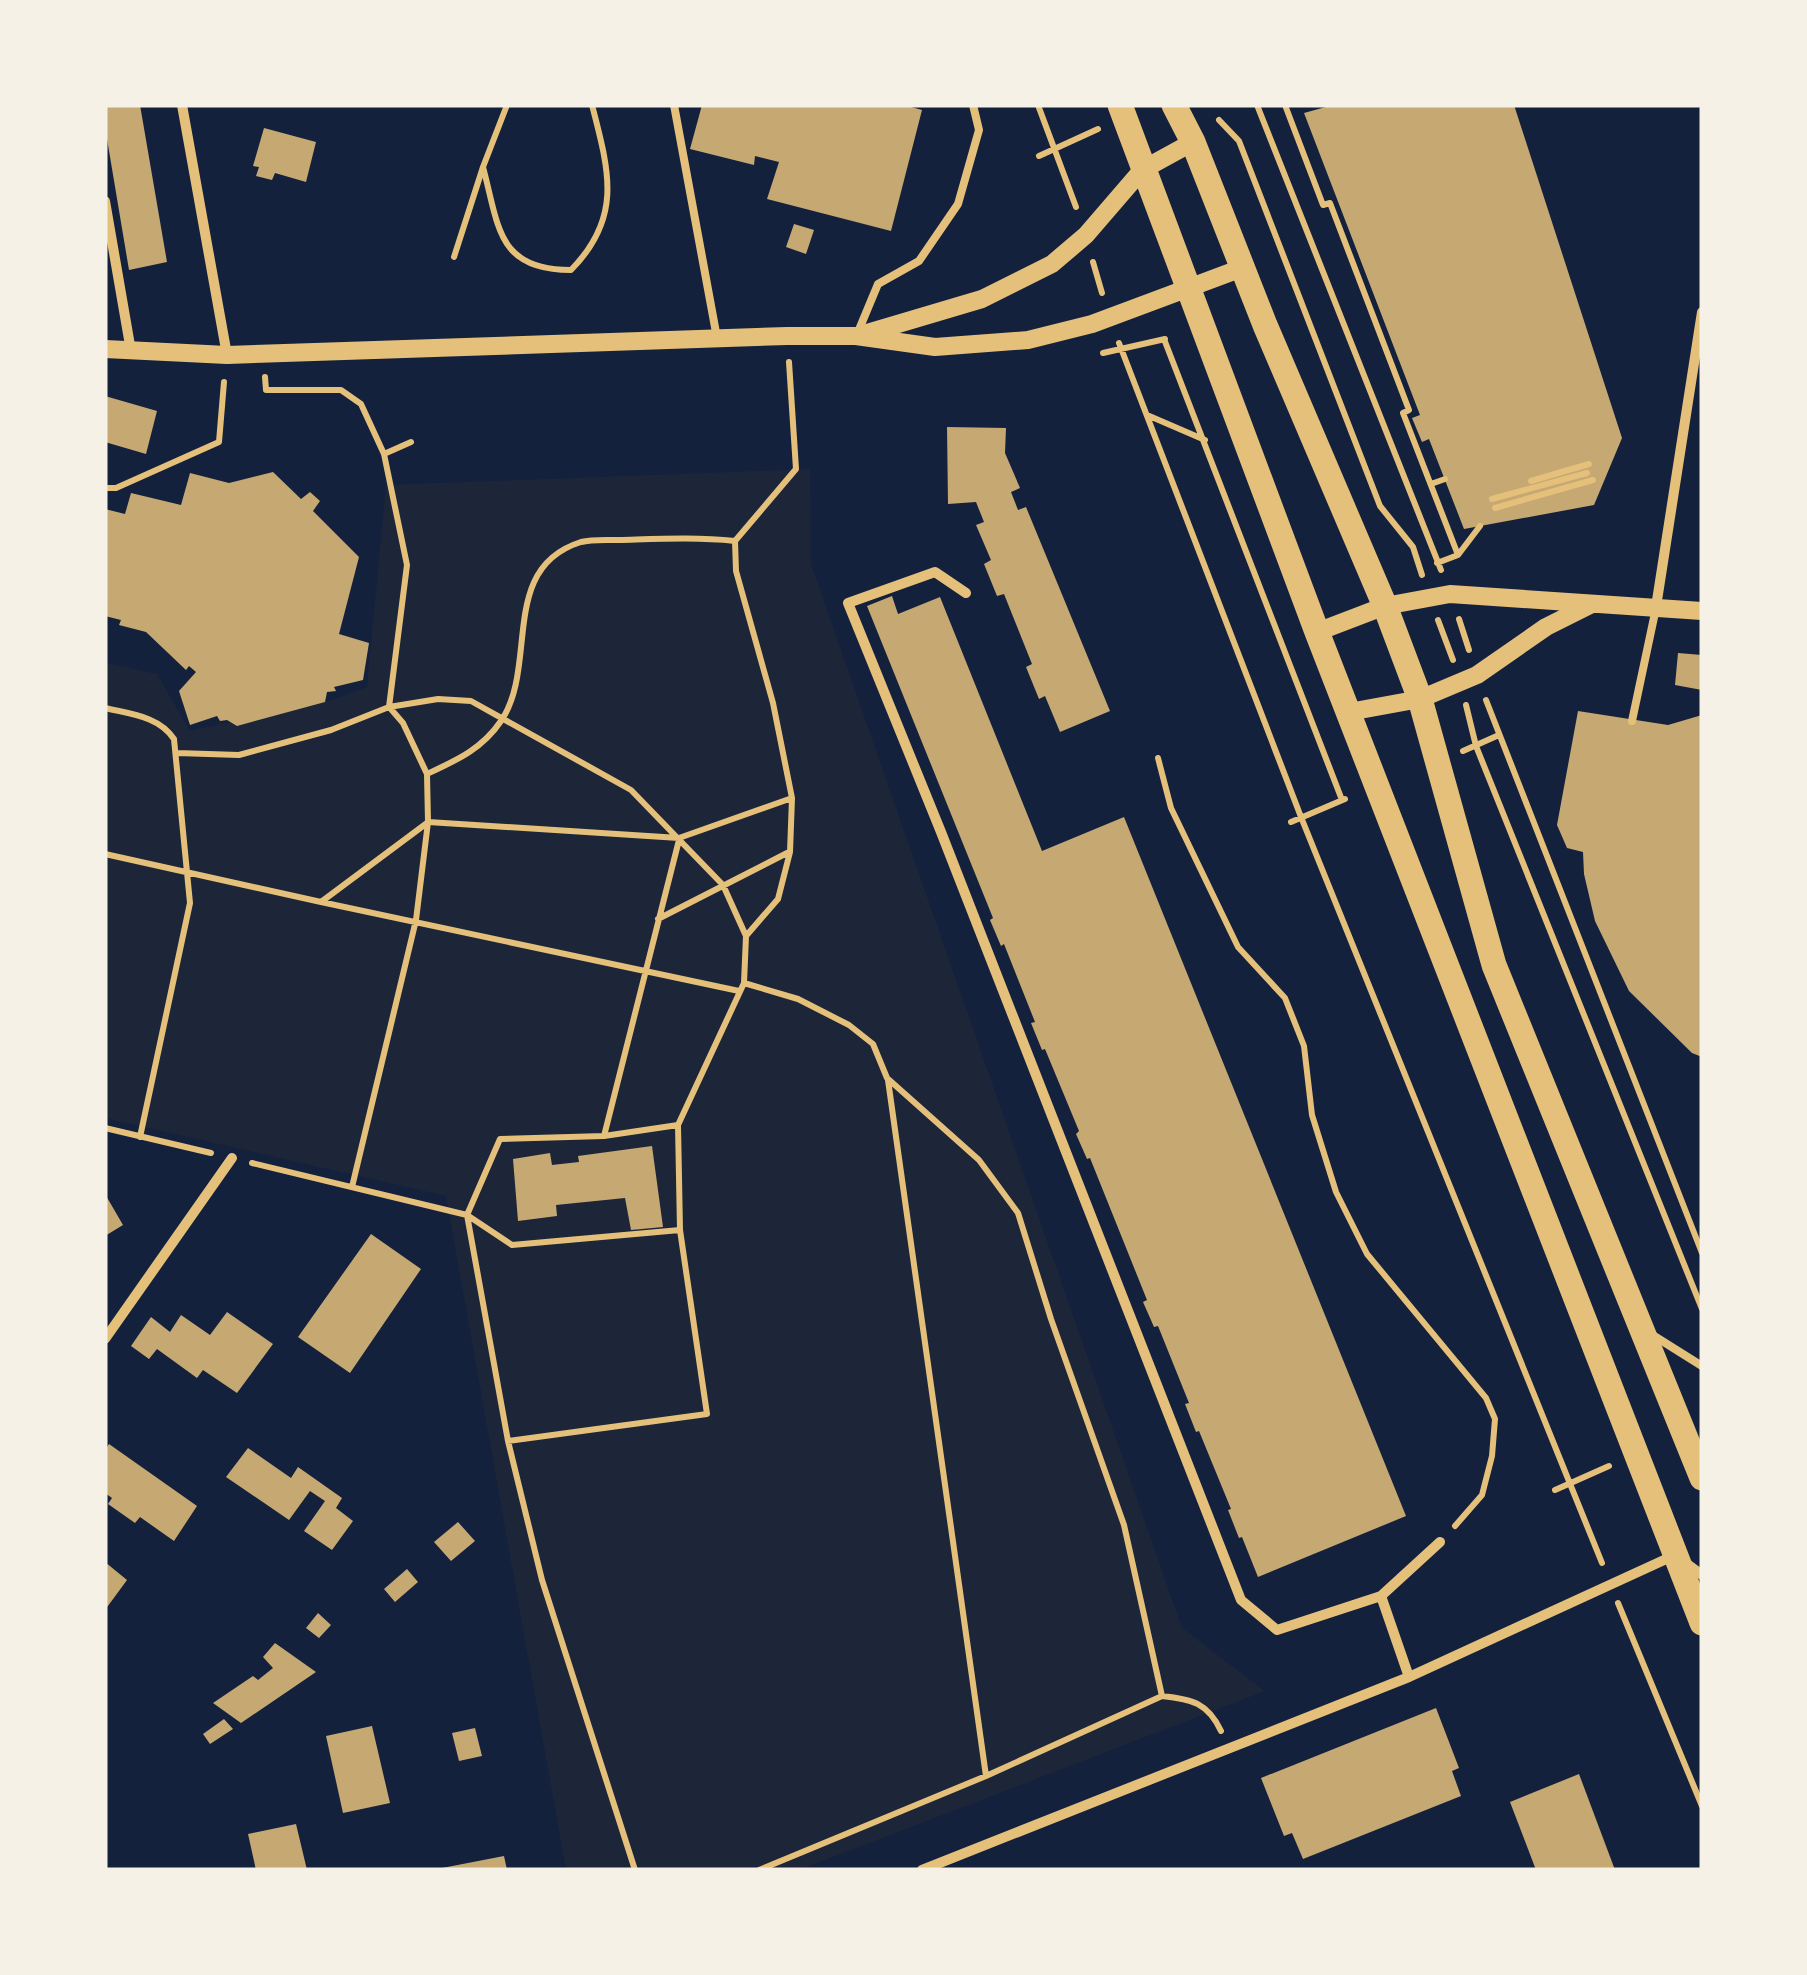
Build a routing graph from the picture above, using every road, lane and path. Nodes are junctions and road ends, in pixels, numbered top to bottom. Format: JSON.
{"nodes":[{"id":1,"x":182,"y":105,"type":"edge"},
{"id":2,"x":507,"y":105,"type":"edge"},
{"id":3,"x":592,"y":105,"type":"edge"},
{"id":4,"x":674,"y":105,"type":"edge"},
{"id":5,"x":973,"y":105,"type":"edge"},
{"id":6,"x":1038,"y":105,"type":"edge"},
{"id":7,"x":1120,"y":105,"type":"edge"},
{"id":8,"x":1174,"y":105,"type":"edge"},
{"id":9,"x":1285,"y":105,"type":"edge"},
{"id":10,"x":1192,"y":142,"type":"junction"},
{"id":11,"x":1054,"y":147,"type":"junction"},
{"id":12,"x":1039,"y":156,"type":"dead end"},
{"id":13,"x":483,"y":167,"type":"junction"},
{"id":14,"x":1142,"y":170,"type":"junction"},
{"id":15,"x":105,"y":202,"type":"edge"},
{"id":16,"x":1086,"y":236,"type":"junction"},
{"id":17,"x":454,"y":257,"type":"dead end"},
{"id":18,"x":1242,"y":268,"type":"junction"},
{"id":19,"x":1189,"y":289,"type":"junction"},
{"id":20,"x":1702,"y":312,"type":"edge"},
{"id":21,"x":1109,"y":315,"type":"junction"},
{"id":22,"x":787,"y":336,"type":"junction"},
{"id":23,"x":856,"y":336,"type":"junction"},
{"id":24,"x":718,"y":338,"type":"junction"},
{"id":25,"x":1164,"y":340,"type":"dead end"},
{"id":26,"x":105,"y":349,"type":"edge"},
{"id":27,"x":131,"y":351,"type":"junction"},
{"id":28,"x":264,"y":353,"type":"junction"},
{"id":29,"x":227,"y":355,"type":"junction"},
{"id":30,"x":1147,"y":415,"type":"junction"},
{"id":31,"x":1203,"y":440,"type":"junction"},
{"id":32,"x":411,"y":442,"type":"dead end"},
{"id":33,"x":384,"y":454,"type":"junction"},
{"id":34,"x":1589,"y":464,"type":"dead end"},
{"id":35,"x":1445,"y":479,"type":"dead end"},
{"id":36,"x":1531,"y":481,"type":"dead end"},
{"id":37,"x":1431,"y":484,"type":"junction"},
{"id":38,"x":105,"y":488,"type":"edge"},
{"id":39,"x":1492,"y":499,"type":"dead end"},
{"id":40,"x":1494,"y":508,"type":"dead end"},
{"id":41,"x":1480,"y":526,"type":"dead end"},
{"id":42,"x":735,"y":541,"type":"junction"},
{"id":43,"x":1458,"y":556,"type":"junction"},
{"id":44,"x":1420,"y":570,"type":"dead end"},
{"id":45,"x":966,"y":593,"type":"dead end"},
{"id":46,"x":1592,"y":604,"type":"junction"},
{"id":47,"x":1384,"y":606,"type":"junction"},
{"id":48,"x":1656,"y":607,"type":"junction"},
{"id":49,"x":1702,"y":612,"type":"edge"},
{"id":50,"x":1317,"y":632,"type":"junction"},
{"id":51,"x":1420,"y":699,"type":"junction"},
{"id":52,"x":105,"y":708,"type":"edge"},
{"id":53,"x":389,"y":708,"type":"junction"},
{"id":54,"x":1349,"y":712,"type":"junction"},
{"id":55,"x":503,"y":719,"type":"junction"},
{"id":56,"x":1632,"y":721,"type":"dead end"},
{"id":57,"x":177,"y":752,"type":"junction"},
{"id":58,"x":1158,"y":758,"type":"dead end"},
{"id":59,"x":428,"y":774,"type":"junction"},
{"id":60,"x":792,"y":798,"type":"junction"},
{"id":61,"x":1342,"y":800,"type":"dead end"},
{"id":62,"x":428,"y":822,"type":"junction"},
{"id":63,"x":679,"y":838,"type":"junction"},
{"id":64,"x":790,"y":852,"type":"junction"},
{"id":65,"x":105,"y":854,"type":"edge"},
{"id":66,"x":186,"y":874,"type":"junction"},
{"id":67,"x":724,"y":885,"type":"junction"},
{"id":68,"x":321,"y":902,"type":"junction"},
{"id":69,"x":416,"y":920,"type":"junction"},
{"id":70,"x":657,"y":920,"type":"junction"},
{"id":71,"x":746,"y":936,"type":"junction"},
{"id":72,"x":644,"y":970,"type":"junction"},
{"id":73,"x":744,"y":983,"type":"junction"},
{"id":74,"x":739,"y":991,"type":"junction"},
{"id":75,"x":887,"y":1078,"type":"junction"},
{"id":76,"x":678,"y":1125,"type":"junction"},
{"id":77,"x":105,"y":1128,"type":"edge"},
{"id":78,"x":140,"y":1136,"type":"junction"},
{"id":79,"x":604,"y":1136,"type":"junction"},
{"id":80,"x":232,"y":1158,"type":"junction"},
{"id":81,"x":352,"y":1187,"type":"junction"},
{"id":82,"x":468,"y":1216,"type":"junction"},
{"id":83,"x":680,"y":1230,"type":"junction"},
{"id":84,"x":1638,"y":1326,"type":"junction"},
{"id":85,"x":107,"y":1332,"type":"edge"},
{"id":86,"x":1702,"y":1366,"type":"edge"},
{"id":87,"x":508,"y":1441,"type":"junction"},
{"id":88,"x":1702,"y":1478,"type":"edge"},
{"id":89,"x":1440,"y":1542,"type":"joint"},
{"id":90,"x":1675,"y":1555,"type":"junction"},
{"id":91,"x":1702,"y":1576,"type":"edge"},
{"id":92,"x":1611,"y":1586,"type":"junction"},
{"id":93,"x":1381,"y":1596,"type":"junction"},
{"id":94,"x":1702,"y":1623,"type":"edge"},
{"id":95,"x":1409,"y":1677,"type":"junction"},
{"id":96,"x":1162,"y":1696,"type":"junction"},
{"id":97,"x":1230,"y":1750,"type":"junction"},
{"id":98,"x":986,"y":1776,"type":"junction"},
{"id":99,"x":1702,"y":1806,"type":"edge"},
{"id":100,"x":635,"y":1870,"type":"edge"},
{"id":101,"x":760,"y":1870,"type":"edge"},
{"id":102,"x":922,"y":1870,"type":"edge"}],
"edges":[{"from":1,"to":29,"type":"street"},
{"from":2,"to":13,"type":"path"},
{"from":3,"to":13,"type":"path"},
{"from":4,"to":24,"type":"lane"},
{"from":5,"to":23,"type":"lane"},
{"from":6,"to":11,"type":"path"},
{"from":7,"to":14,"type":"main road"},
{"from":8,"to":10,"type":"main road"},
{"from":9,"to":37,"type":"path"},
{"from":10,"to":14,"type":"street"},
{"from":10,"to":18,"type":"main road"},
{"from":11,"to":12,"type":"path"},
{"from":11,"to":16,"type":"path"},
{"from":13,"to":17,"type":"path"},
{"from":14,"to":16,"type":"street"},
{"from":14,"to":19,"type":"main road"},
{"from":15,"to":27,"type":"street"},
{"from":16,"to":21,"type":"path"},
{"from":16,"to":23,"type":"street"},
{"from":18,"to":19,"type":"street"},
{"from":18,"to":47,"type":"main road"},
{"from":19,"to":21,"type":"street"},
{"from":19,"to":50,"type":"main road"},
{"from":20,"to":48,"type":"street"},
{"from":21,"to":23,"type":"street"},
{"from":21,"to":30,"type":"path"},
{"from":22,"to":23,"type":"street"},
{"from":22,"to":24,"type":"street"},
{"from":22,"to":42,"type":"path"},
{"from":24,"to":28,"type":"street"},
{"from":25,"to":31,"type":"path"},
{"from":26,"to":27,"type":"street"},
{"from":27,"to":29,"type":"street"},
{"from":28,"to":29,"type":"street"},
{"from":28,"to":33,"type":"path"},
{"from":29,"to":38,"type":"path"},
{"from":30,"to":31,"type":"path"},
{"from":30,"to":92,"type":"path"},
{"from":31,"to":61,"type":"path"},
{"from":32,"to":33,"type":"path"},
{"from":33,"to":53,"type":"path"},
{"from":34,"to":36,"type":"path"},
{"from":35,"to":37,"type":"path"},
{"from":37,"to":43,"type":"path"},
{"from":39,"to":40,"type":"path"},
{"from":41,"to":43,"type":"path"},
{"from":42,"to":55,"type":"path"},
{"from":42,"to":60,"type":"path"},
{"from":43,"to":44,"type":"path"},
{"from":45,"to":93,"type":"street"},
{"from":46,"to":47,"type":"street"},
{"from":46,"to":48,"type":"street"},
{"from":46,"to":51,"type":"street"},
{"from":47,"to":50,"type":"street"},
{"from":47,"to":51,"type":"main road"},
{"from":48,"to":49,"type":"street"},
{"from":48,"to":56,"type":"lane"},
{"from":50,"to":54,"type":"main road"},
{"from":51,"to":54,"type":"street"},
{"from":51,"to":84,"type":"main road"},
{"from":52,"to":57,"type":"path"},
{"from":53,"to":55,"type":"path"},
{"from":53,"to":57,"type":"path"},
{"from":53,"to":59,"type":"path"},
{"from":54,"to":90,"type":"main road"},
{"from":55,"to":59,"type":"path"},
{"from":55,"to":63,"type":"path"},
{"from":57,"to":66,"type":"path"},
{"from":58,"to":89,"type":"path"},
{"from":59,"to":62,"type":"path"},
{"from":60,"to":63,"type":"path"},
{"from":60,"to":64,"type":"path"},
{"from":62,"to":63,"type":"path"},
{"from":62,"to":68,"type":"path"},
{"from":62,"to":69,"type":"path"},
{"from":63,"to":67,"type":"path"},
{"from":63,"to":70,"type":"path"},
{"from":64,"to":67,"type":"path"},
{"from":64,"to":71,"type":"path"},
{"from":65,"to":66,"type":"path"},
{"from":66,"to":68,"type":"path"},
{"from":66,"to":78,"type":"path"},
{"from":67,"to":70,"type":"path"},
{"from":67,"to":71,"type":"path"},
{"from":68,"to":69,"type":"path"},
{"from":69,"to":72,"type":"path"},
{"from":69,"to":81,"type":"path"},
{"from":70,"to":72,"type":"path"},
{"from":71,"to":73,"type":"path"},
{"from":72,"to":74,"type":"path"},
{"from":72,"to":79,"type":"path"},
{"from":73,"to":74,"type":"path"},
{"from":73,"to":75,"type":"path"},
{"from":74,"to":76,"type":"path"},
{"from":75,"to":96,"type":"path"},
{"from":75,"to":98,"type":"path"},
{"from":76,"to":79,"type":"path"},
{"from":76,"to":83,"type":"path"},
{"from":77,"to":78,"type":"path"},
{"from":78,"to":80,"type":"path"},
{"from":79,"to":82,"type":"path"},
{"from":80,"to":81,"type":"path"},
{"from":80,"to":85,"type":"street"},
{"from":81,"to":82,"type":"path"},
{"from":82,"to":83,"type":"path"},
{"from":82,"to":87,"type":"path"},
{"from":83,"to":87,"type":"path"},
{"from":84,"to":86,"type":"lane"},
{"from":84,"to":88,"type":"main road"},
{"from":87,"to":100,"type":"path"},
{"from":89,"to":93,"type":"street"},
{"from":90,"to":91,"type":"street"},
{"from":90,"to":92,"type":"street"},
{"from":90,"to":94,"type":"main road"},
{"from":92,"to":95,"type":"street"},
{"from":92,"to":99,"type":"path"},
{"from":93,"to":95,"type":"street"},
{"from":95,"to":97,"type":"street"},
{"from":96,"to":97,"type":"path"},
{"from":96,"to":98,"type":"path"},
{"from":97,"to":102,"type":"street"},
{"from":98,"to":101,"type":"path"}]}
